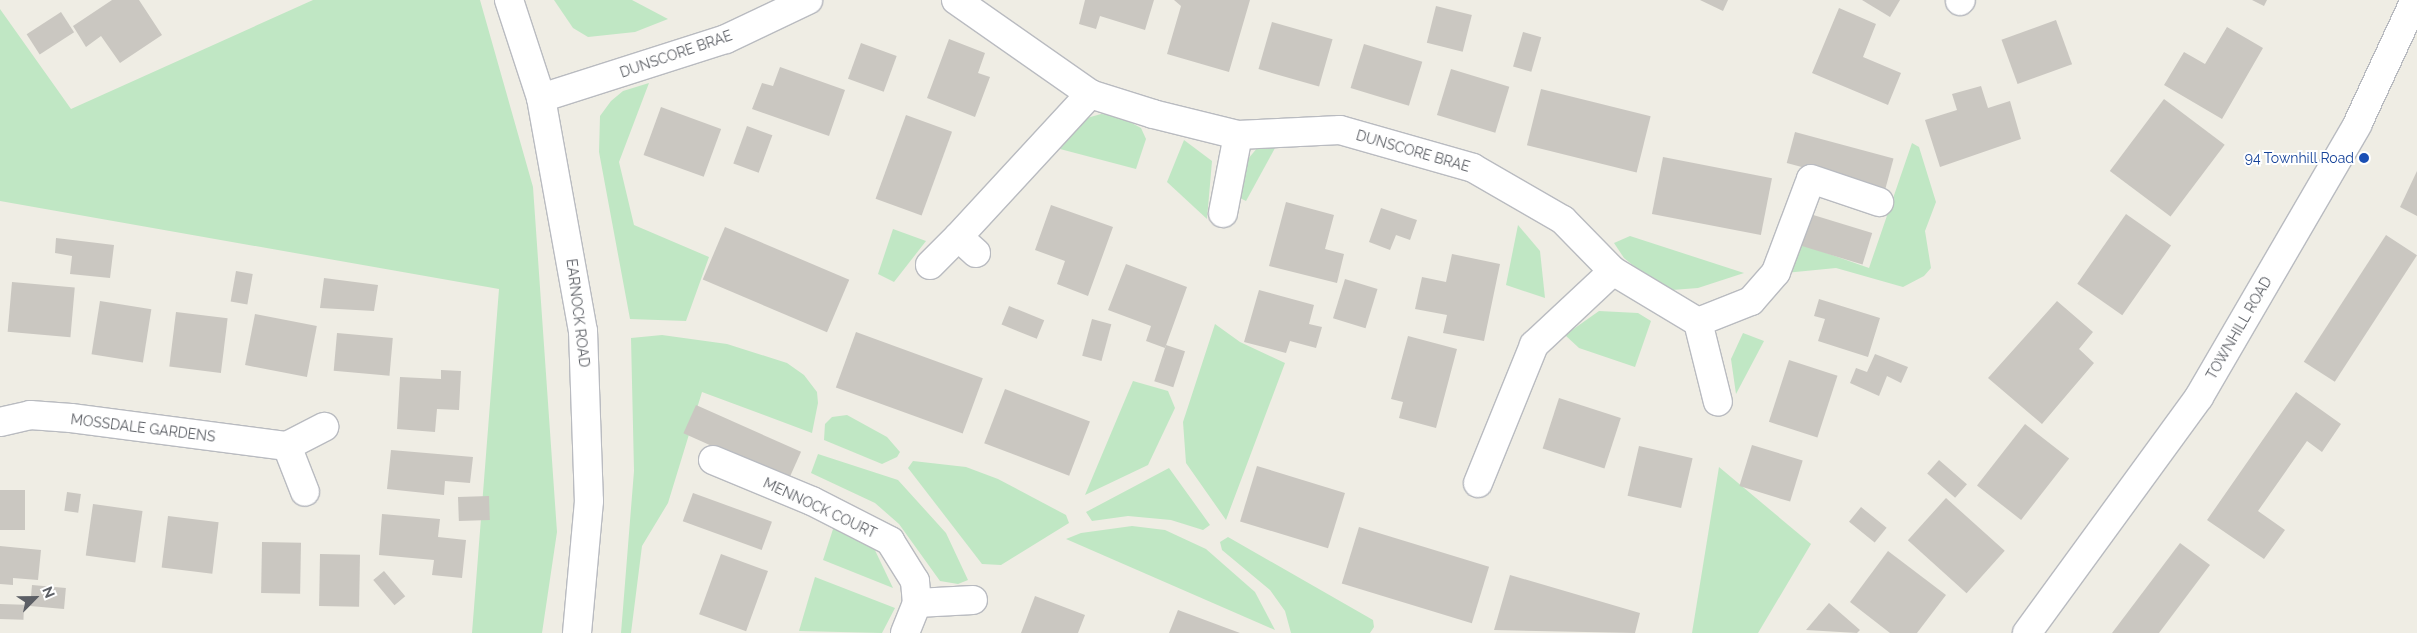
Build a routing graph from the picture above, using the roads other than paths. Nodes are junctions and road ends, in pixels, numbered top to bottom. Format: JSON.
{"nodes":[{"id":1,"x":509,"y":0,"type":"edge"},
{"id":2,"x":808,"y":0,"type":"edge"},
{"id":3,"x":956,"y":0,"type":"edge"},
{"id":4,"x":2415,"y":0,"type":"edge"},
{"id":5,"x":1090,"y":94,"type":"junction"},
{"id":6,"x":540,"y":98,"type":"junction"},
{"id":7,"x":1238,"y":135,"type":"junction"},
{"id":8,"x":1879,"y":202,"type":"dead end"},
{"id":9,"x":1223,"y":213,"type":"dead end"},
{"id":10,"x":930,"y":264,"type":"dead end"},
{"id":11,"x":1613,"y":272,"type":"junction"},
{"id":12,"x":1698,"y":322,"type":"junction"},
{"id":13,"x":1718,"y":402,"type":"dead end"},
{"id":14,"x":0,"y":422,"type":"edge"},
{"id":15,"x":324,"y":427,"type":"dead end"},
{"id":16,"x":287,"y":446,"type":"junction"},
{"id":17,"x":713,"y":460,"type":"dead end"},
{"id":18,"x":1478,"y":483,"type":"dead end"},
{"id":19,"x":305,"y":492,"type":"dead end"},
{"id":20,"x":973,"y":600,"type":"dead end"},
{"id":21,"x":917,"y":603,"type":"junction"},
{"id":22,"x":577,"y":633,"type":"edge"},
{"id":23,"x":905,"y":633,"type":"edge"},
{"id":24,"x":2026,"y":633,"type":"edge"}],
"edges":[{"from":1,"to":6,"type":"street","name":"EARNOCK ROAD"},
{"from":2,"to":6,"type":"street","name":"DUNSCORE BRAE"},
{"from":3,"to":5,"type":"street","name":"DUNSCORE BRAE"},
{"from":4,"to":24,"type":"street","name":"TOWNHILL ROAD"},
{"from":5,"to":7,"type":"street","name":"DUNSCORE BRAE"},
{"from":5,"to":10,"type":"street"},
{"from":6,"to":22,"type":"street","name":"EARNOCK ROAD"},
{"from":7,"to":9,"type":"street"},
{"from":7,"to":11,"type":"street","name":"DUNSCORE BRAE"},
{"from":8,"to":12,"type":"street"},
{"from":11,"to":12,"type":"street","name":"DUNSCORE BRAE"},
{"from":11,"to":18,"type":"street"},
{"from":12,"to":13,"type":"street"},
{"from":14,"to":16,"type":"street","name":"MOSSDALE GARDENS"},
{"from":15,"to":16,"type":"street"},
{"from":16,"to":19,"type":"street"},
{"from":17,"to":21,"type":"street","name":"MENNOCK COURT"},
{"from":20,"to":21,"type":"street"},
{"from":21,"to":23,"type":"street"}]}
